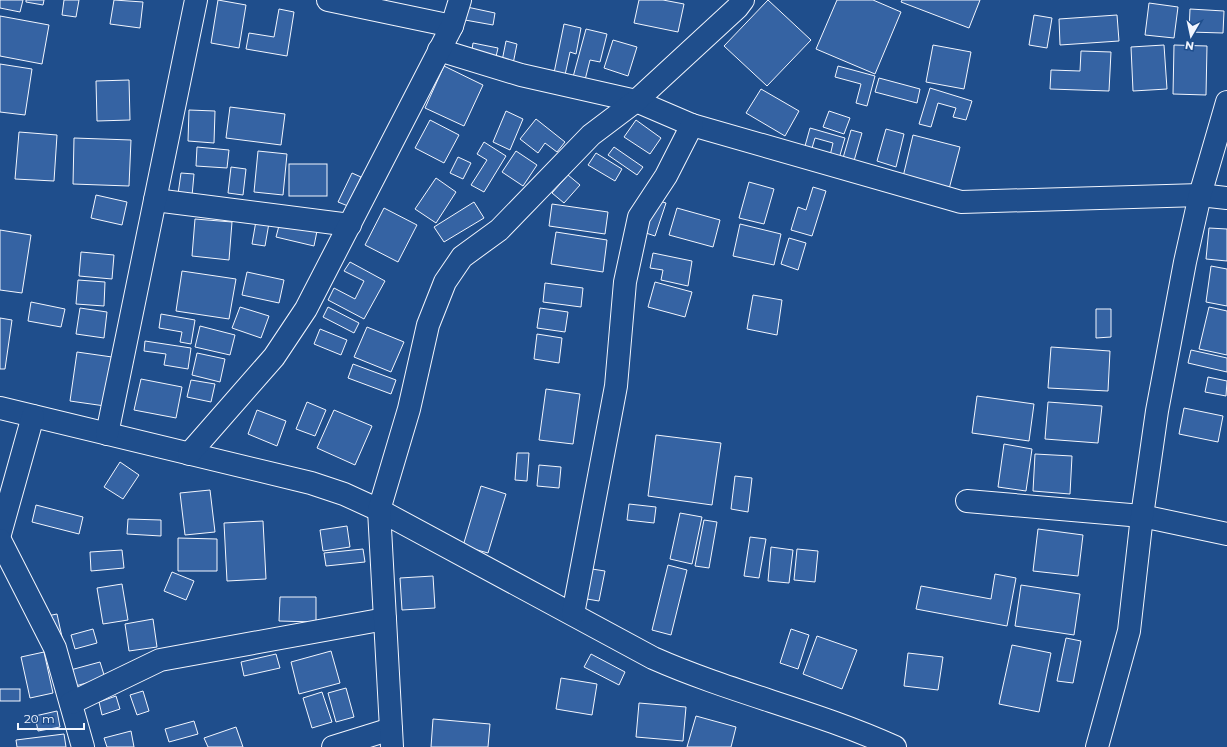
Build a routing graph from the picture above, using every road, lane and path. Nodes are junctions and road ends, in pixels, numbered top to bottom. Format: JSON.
{"nodes":[{"id":1,"x":196,"y":0,"type":"edge"},
{"id":2,"x":328,"y":0,"type":"edge"},
{"id":3,"x":460,"y":0,"type":"edge"},
{"id":4,"x":743,"y":0,"type":"edge"},
{"id":5,"x":452,"y":26,"type":"junction"},
{"id":6,"x":439,"y":50,"type":"junction"},
{"id":7,"x":636,"y":101,"type":"junction"},
{"id":8,"x":1227,"y":102,"type":"edge"},
{"id":9,"x":692,"y":125,"type":"junction"},
{"id":10,"x":1200,"y":195,"type":"junction"},
{"id":11,"x":1227,"y":198,"type":"edge"},
{"id":12,"x":155,"y":200,"type":"junction"},
{"id":13,"x":350,"y":224,"type":"junction"},
{"id":14,"x":0,"y":408,"type":"edge"},
{"id":15,"x":33,"y":416,"type":"junction"},
{"id":16,"x":107,"y":434,"type":"junction"},
{"id":17,"x":189,"y":454,"type":"junction"},
{"id":18,"x":968,"y":501,"type":"dead end"},
{"id":19,"x":379,"y":510,"type":"junction"},
{"id":20,"x":1142,"y":516,"type":"junction"},
{"id":21,"x":0,"y":534,"type":"edge"},
{"id":22,"x":1227,"y":534,"type":"edge"},
{"id":23,"x":0,"y":540,"type":"edge"},
{"id":24,"x":574,"y":614,"type":"junction"},
{"id":25,"x":385,"y":619,"type":"junction"},
{"id":26,"x":70,"y":703,"type":"junction"},
{"id":27,"x":392,"y":738,"type":"edge"},
{"id":28,"x":857,"y":739,"type":"edge"},
{"id":29,"x":83,"y":747,"type":"edge"},
{"id":30,"x":333,"y":747,"type":"edge"},
{"id":31,"x":895,"y":747,"type":"edge"},
{"id":32,"x":1097,"y":747,"type":"edge"}],
"edges":[{"from":1,"to":12,"type":"street"},
{"from":2,"to":5,"type":"street"},
{"from":3,"to":5,"type":"street"},
{"from":4,"to":7,"type":"street"},
{"from":5,"to":6,"type":"street"},
{"from":6,"to":7,"type":"street"},
{"from":6,"to":13,"type":"street"},
{"from":7,"to":9,"type":"street"},
{"from":7,"to":19,"type":"street"},
{"from":8,"to":10,"type":"street"},
{"from":9,"to":10,"type":"street"},
{"from":9,"to":24,"type":"street"},
{"from":10,"to":11,"type":"street"},
{"from":10,"to":20,"type":"street"},
{"from":12,"to":13,"type":"street"},
{"from":12,"to":16,"type":"street"},
{"from":13,"to":17,"type":"street"},
{"from":14,"to":15,"type":"street"},
{"from":15,"to":16,"type":"street"},
{"from":15,"to":21,"type":"street"},
{"from":16,"to":17,"type":"street"},
{"from":17,"to":19,"type":"street"},
{"from":18,"to":20,"type":"street"},
{"from":19,"to":24,"type":"street"},
{"from":19,"to":25,"type":"street"},
{"from":20,"to":22,"type":"street"},
{"from":20,"to":32,"type":"street"},
{"from":23,"to":26,"type":"street"},
{"from":24,"to":28,"type":"street"},
{"from":25,"to":26,"type":"street"},
{"from":25,"to":27,"type":"street"},
{"from":26,"to":29,"type":"street"},
{"from":27,"to":30,"type":"street"},
{"from":28,"to":31,"type":"street"}]}
